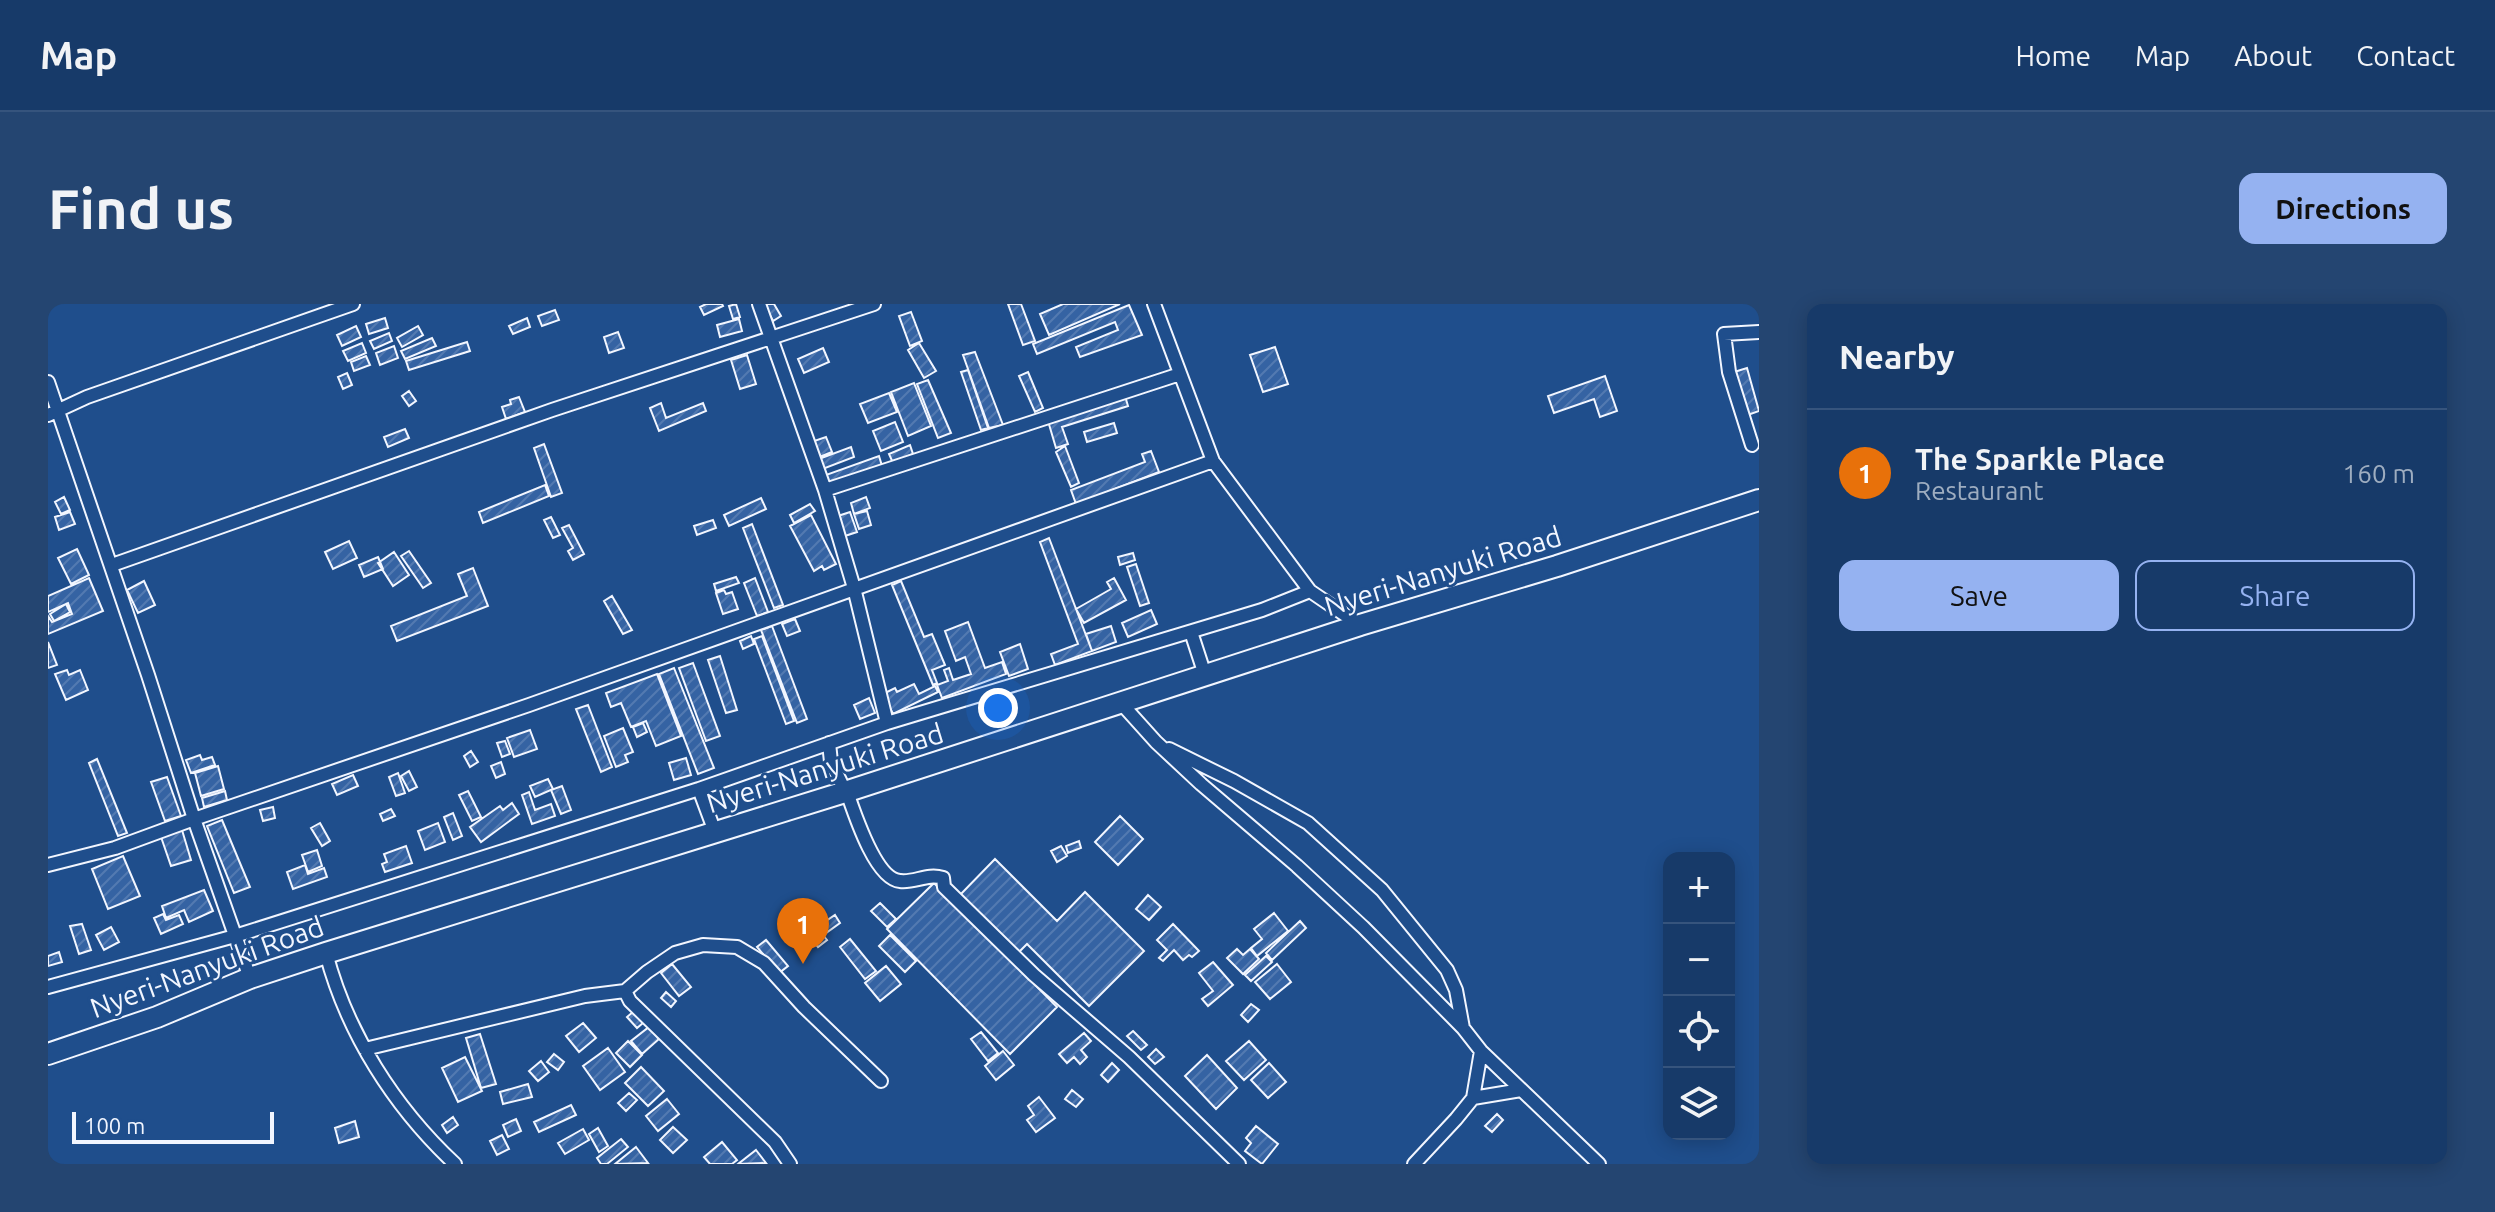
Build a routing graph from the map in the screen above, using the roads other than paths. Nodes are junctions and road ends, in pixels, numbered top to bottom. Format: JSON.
{"nodes":[{"id":1,"x":353,"y":304,"type":"edge"},
{"id":2,"x":759,"y":304,"type":"edge"},
{"id":3,"x":874,"y":304,"type":"edge"},
{"id":4,"x":1154,"y":304,"type":"edge"},
{"id":5,"x":1759,"y":332,"type":"edge"},
{"id":6,"x":771,"y":338,"type":"junction"},
{"id":7,"x":1180,"y":374,"type":"junction"},
{"id":8,"x":48,"y":382,"type":"edge"},
{"id":9,"x":53,"y":413,"type":"edge"},
{"id":10,"x":1752,"y":445,"type":"dead end"},
{"id":11,"x":1213,"y":461,"type":"junction"},
{"id":12,"x":825,"y":490,"type":"junction"},
{"id":13,"x":1759,"y":500,"type":"edge"},
{"id":14,"x":112,"y":565,"type":"junction"},
{"id":15,"x":854,"y":588,"type":"junction"},
{"id":16,"x":1310,"y":591,"type":"junction"},
{"id":17,"x":1360,"y":625,"type":"junction"},
{"id":18,"x":1191,"y":632,"type":"junction"},
{"id":19,"x":1205,"y":675,"type":"junction"},
{"id":20,"x":1120,"y":702,"type":"junction"},
{"id":21,"x":887,"y":723,"type":"junction"},
{"id":22,"x":1156,"y":742,"type":"junction"},
{"id":23,"x":829,"y":743,"type":"junction"},
{"id":24,"x":699,"y":789,"type":"junction"},
{"id":25,"x":847,"y":795,"type":"junction"},
{"id":26,"x":194,"y":819,"type":"junction"},
{"id":27,"x":715,"y":832,"type":"junction"},
{"id":28,"x":48,"y":865,"type":"edge"},
{"id":29,"x":235,"y":936,"type":"junction"},
{"id":30,"x":326,"y":953,"type":"junction"},
{"id":31,"x":250,"y":978,"type":"junction"},
{"id":32,"x":48,"y":987,"type":"edge"},
{"id":33,"x":625,"y":991,"type":"junction"},
{"id":34,"x":1463,"y":1028,"type":"junction"},
{"id":35,"x":365,"y":1049,"type":"junction"},
{"id":36,"x":1481,"y":1051,"type":"junction"},
{"id":37,"x":48,"y":1054,"type":"edge"},
{"id":38,"x":881,"y":1081,"type":"dead end"},
{"id":39,"x":1521,"y":1090,"type":"junction"},
{"id":40,"x":1473,"y":1098,"type":"junction"},
{"id":41,"x":455,"y":1164,"type":"edge"},
{"id":42,"x":790,"y":1164,"type":"edge"},
{"id":43,"x":1239,"y":1164,"type":"edge"},
{"id":44,"x":1414,"y":1164,"type":"edge"},
{"id":45,"x":1599,"y":1164,"type":"edge"}],
"edges":[{"from":1,"to":9,"type":"street"},
{"from":2,"to":6,"type":"street"},
{"from":3,"to":6,"type":"street"},
{"from":4,"to":7,"type":"street"},
{"from":5,"to":10,"type":"street"},
{"from":6,"to":12,"type":"street"},
{"from":6,"to":14,"type":"street"},
{"from":7,"to":11,"type":"street"},
{"from":7,"to":12,"type":"street"},
{"from":8,"to":9,"type":"street"},
{"from":9,"to":14,"type":"street"},
{"from":11,"to":15,"type":"street"},
{"from":11,"to":16,"type":"street"},
{"from":12,"to":15,"type":"street"},
{"from":13,"to":17,"type":"highway","name":"Nyeri-Nanyuki Road"},
{"from":14,"to":26,"type":"street"},
{"from":15,"to":21,"type":"street"},
{"from":15,"to":26,"type":"street"},
{"from":16,"to":17,"type":"street"},
{"from":16,"to":18,"type":"street"},
{"from":17,"to":19,"type":"highway","name":"Nyeri-Nanyuki Road"},
{"from":18,"to":19,"type":"street"},
{"from":18,"to":21,"type":"street"},
{"from":19,"to":20,"type":"highway","name":"Nyeri-Nanyuki Road"},
{"from":20,"to":22,"type":"street"},
{"from":20,"to":25,"type":"highway","name":"Nyeri-Nanyuki Road"},
{"from":21,"to":23,"type":"street"},
{"from":22,"to":34,"type":"street"},
{"from":22,"to":34,"type":"street"},
{"from":23,"to":24,"type":"street"},
{"from":23,"to":25,"type":"street"},
{"from":24,"to":27,"type":"street"},
{"from":24,"to":29,"type":"street"},
{"from":25,"to":27,"type":"highway","name":"Nyeri-Nanyuki Road"},
{"from":25,"to":43,"type":"street"},
{"from":26,"to":28,"type":"street"},
{"from":26,"to":29,"type":"street"},
{"from":27,"to":30,"type":"highway","name":"Nyeri-Nanyuki Road"},
{"from":29,"to":31,"type":"street"},
{"from":29,"to":32,"type":"street"},
{"from":30,"to":31,"type":"highway","name":"Nyeri-Nanyuki Road"},
{"from":30,"to":35,"type":"street"},
{"from":31,"to":37,"type":"highway","name":"Nyeri-Nanyuki Road"},
{"from":33,"to":35,"type":"street"},
{"from":33,"to":38,"type":"street"},
{"from":33,"to":42,"type":"street"},
{"from":34,"to":36,"type":"street"},
{"from":35,"to":41,"type":"street"},
{"from":36,"to":39,"type":"street"},
{"from":36,"to":40,"type":"street"},
{"from":39,"to":40,"type":"street"},
{"from":39,"to":45,"type":"street"},
{"from":40,"to":44,"type":"street"}]}
